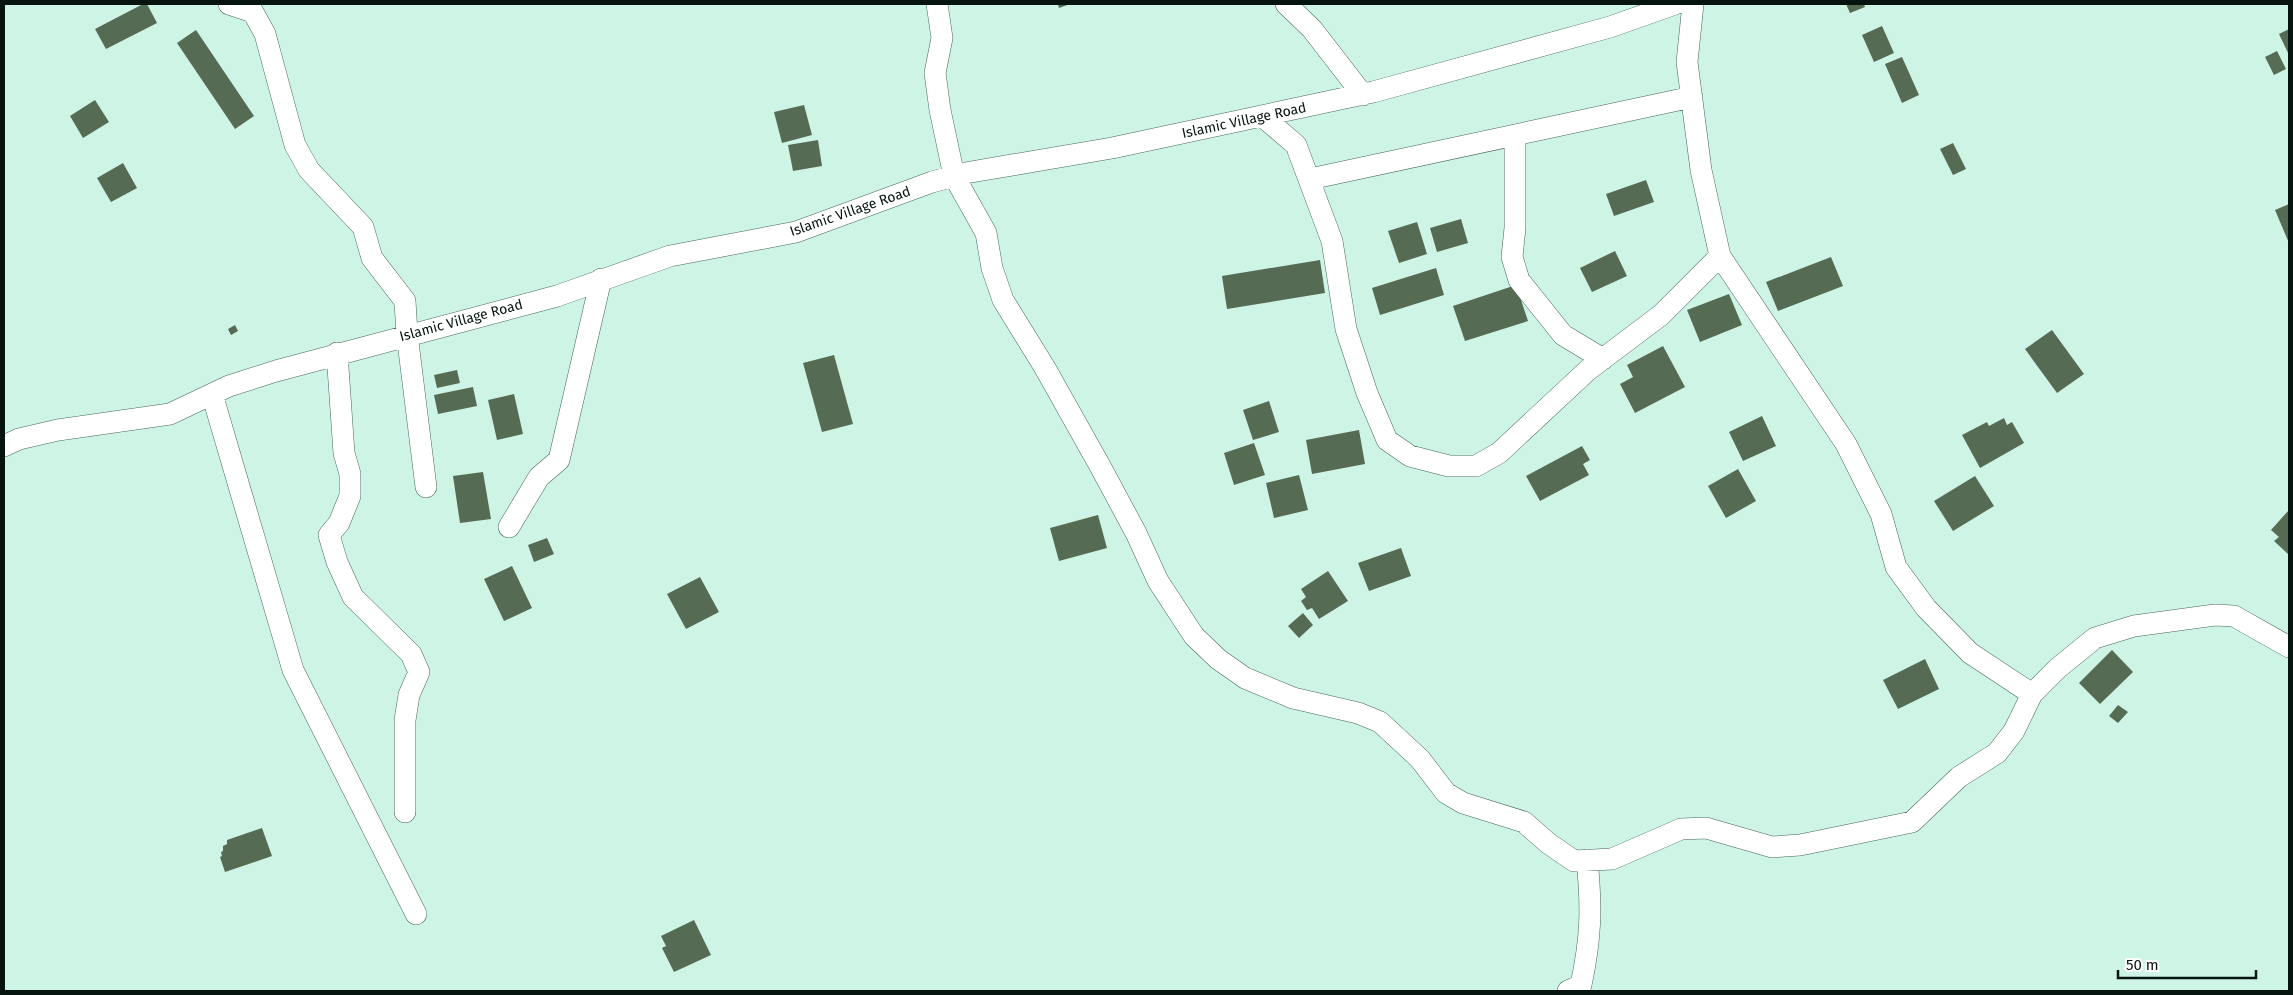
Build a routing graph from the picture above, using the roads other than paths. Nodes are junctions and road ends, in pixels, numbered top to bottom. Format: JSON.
{"nodes":[{"id":1,"x":229,"y":4,"type":"edge"},
{"id":2,"x":937,"y":4,"type":"edge"},
{"id":3,"x":1286,"y":4,"type":"edge"},
{"id":4,"x":1675,"y":4,"type":"edge"},
{"id":5,"x":1693,"y":4,"type":"edge"},
{"id":6,"x":1363,"y":95,"type":"junction"},
{"id":7,"x":1692,"y":97,"type":"junction"},
{"id":8,"x":1262,"y":116,"type":"junction"},
{"id":9,"x":1515,"y":135,"type":"junction"},
{"id":10,"x":954,"y":176,"type":"junction"},
{"id":11,"x":1310,"y":178,"type":"junction"},
{"id":12,"x":1720,"y":256,"type":"junction"},
{"id":13,"x":601,"y":280,"type":"junction"},
{"id":14,"x":407,"y":334,"type":"junction"},
{"id":15,"x":336,"y":353,"type":"junction"},
{"id":16,"x":1603,"y":359,"type":"junction"},
{"id":17,"x":212,"y":394,"type":"junction"},
{"id":18,"x":4,"y":446,"type":"edge"},
{"id":19,"x":426,"y":487,"type":"dead end"},
{"id":20,"x":509,"y":528,"type":"dead end"},
{"id":21,"x":2289,"y":647,"type":"edge"},
{"id":22,"x":2032,"y":694,"type":"junction"},
{"id":23,"x":405,"y":812,"type":"dead end"},
{"id":24,"x":1587,"y":860,"type":"junction"},
{"id":25,"x":416,"y":914,"type":"dead end"},
{"id":26,"x":1568,"y":991,"type":"edge"}],
"edges":[{"from":1,"to":14,"type":"street"},
{"from":2,"to":10,"type":"street"},
{"from":3,"to":6,"type":"street"},
{"from":4,"to":6,"type":"street","name":"Islamic Village Road"},
{"from":5,"to":7,"type":"street"},
{"from":6,"to":8,"type":"street","name":"Islamic Village Road"},
{"from":7,"to":9,"type":"street"},
{"from":7,"to":12,"type":"street"},
{"from":8,"to":10,"type":"street","name":"Islamic Village Road"},
{"from":8,"to":11,"type":"street"},
{"from":9,"to":11,"type":"street"},
{"from":9,"to":16,"type":"street"},
{"from":10,"to":13,"type":"street","name":"Islamic Village Road"},
{"from":10,"to":24,"type":"street"},
{"from":11,"to":16,"type":"street"},
{"from":12,"to":16,"type":"street"},
{"from":12,"to":22,"type":"street"},
{"from":13,"to":14,"type":"street","name":"Islamic Village Road"},
{"from":13,"to":20,"type":"street"},
{"from":14,"to":15,"type":"street","name":"Islamic Village Road"},
{"from":14,"to":19,"type":"street"},
{"from":15,"to":17,"type":"street","name":"Islamic Village Road"},
{"from":15,"to":23,"type":"street"},
{"from":17,"to":18,"type":"street","name":"Islamic Village Road"},
{"from":17,"to":25,"type":"street"},
{"from":21,"to":22,"type":"street"},
{"from":22,"to":24,"type":"street"},
{"from":24,"to":26,"type":"street"}]}
